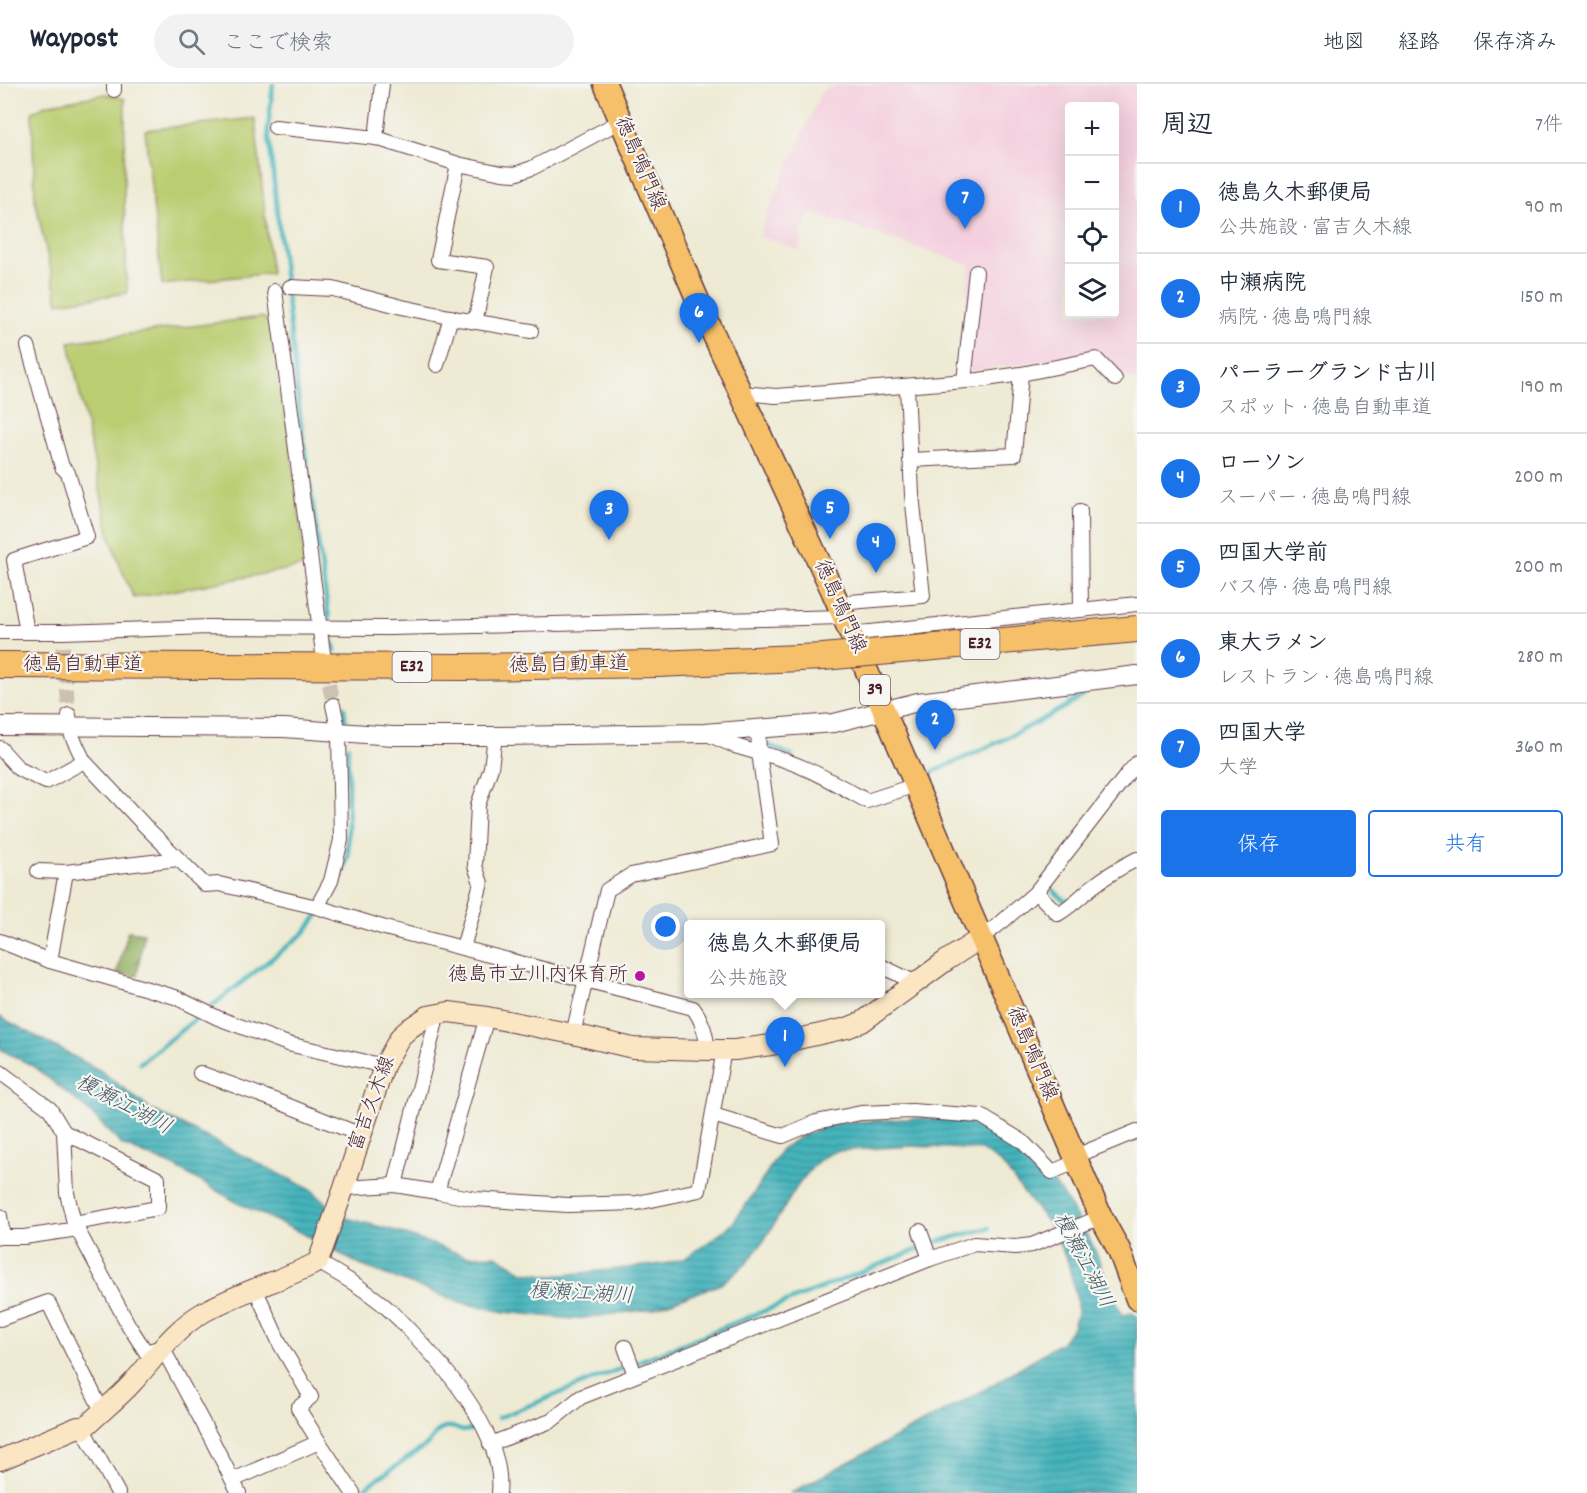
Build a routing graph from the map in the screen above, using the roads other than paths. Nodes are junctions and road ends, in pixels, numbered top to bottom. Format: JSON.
{"nodes":[{"id":1,"x":382,"y":84,"type":"edge"},
{"id":2,"x":604,"y":84,"type":"edge"},
{"id":3,"x":621,"y":121,"type":"junction"},
{"id":4,"x":275,"y":127,"type":"dead end"},
{"id":5,"x":376,"y":138,"type":"junction"},
{"id":6,"x":458,"y":164,"type":"junction"},
{"id":7,"x":976,"y":272,"type":"dead end"},
{"id":8,"x":290,"y":287,"type":"dead end"},
{"id":9,"x":275,"y":291,"type":"dead end"},
{"id":10,"x":451,"y":317,"type":"junction"},
{"id":11,"x":475,"y":322,"type":"junction"},
{"id":12,"x":531,"y":331,"type":"dead end"},
{"id":13,"x":28,"y":346,"type":"dead end"},
{"id":14,"x":437,"y":364,"type":"dead end"},
{"id":15,"x":1021,"y":374,"type":"junction"},
{"id":16,"x":1114,"y":379,"type":"dead end"},
{"id":17,"x":964,"y":381,"type":"junction"},
{"id":18,"x":907,"y":386,"type":"junction"},
{"id":19,"x":741,"y":393,"type":"junction"},
{"id":20,"x":910,"y":460,"type":"junction"},
{"id":21,"x":1080,"y":511,"type":"dead end"},
{"id":22,"x":1137,"y":604,"type":"edge"},
{"id":23,"x":1081,"y":610,"type":"junction"},
{"id":24,"x":844,"y":618,"type":"junction"},
{"id":25,"x":320,"y":628,"type":"junction"},
{"id":26,"x":1137,"y":629,"type":"edge"},
{"id":27,"x":0,"y":632,"type":"edge"},
{"id":28,"x":27,"y":632,"type":"junction"},
{"id":29,"x":62,"y":632,"type":"junction"},
{"id":30,"x":63,"y":647,"type":"tunnel mouth"},
{"id":31,"x":323,"y":653,"type":"tunnel mouth"},
{"id":32,"x":0,"y":665,"type":"edge"},
{"id":33,"x":1137,"y":675,"type":"edge"},
{"id":34,"x":333,"y":705,"type":"tunnel mouth"},
{"id":35,"x":883,"y":710,"type":"junction"},
{"id":36,"x":70,"y":721,"type":"junction"},
{"id":37,"x":0,"y":726,"type":"edge"},
{"id":38,"x":339,"y":733,"type":"junction"},
{"id":39,"x":495,"y":736,"type":"junction"},
{"id":40,"x":759,"y":743,"type":"junction"},
{"id":41,"x":0,"y":748,"type":"edge"},
{"id":42,"x":84,"y":761,"type":"junction"},
{"id":43,"x":1137,"y":763,"type":"edge"},
{"id":44,"x":916,"y":784,"type":"junction"},
{"id":45,"x":178,"y":859,"type":"junction"},
{"id":46,"x":1137,"y":859,"type":"edge"},
{"id":47,"x":38,"y":871,"type":"dead end"},
{"id":48,"x":66,"y":872,"type":"junction"},
{"id":49,"x":1036,"y":892,"type":"junction"},
{"id":50,"x":322,"y":908,"type":"junction"},
{"id":51,"x":981,"y":938,"type":"junction"},
{"id":52,"x":0,"y":941,"type":"edge"},
{"id":53,"x":463,"y":948,"type":"junction"},
{"id":54,"x":50,"y":961,"type":"junction"},
{"id":55,"x":885,"y":968,"type":"edge"},
{"id":56,"x":585,"y":980,"type":"junction"},
{"id":57,"x":916,"y":983,"type":"junction"},
{"id":58,"x":435,"y":1014,"type":"junction"},
{"id":59,"x":487,"y":1017,"type":"junction"},
{"id":60,"x":573,"y":1034,"type":"junction"},
{"id":61,"x":716,"y":1050,"type":"junction"},
{"id":62,"x":384,"y":1066,"type":"junction"},
{"id":63,"x":0,"y":1072,"type":"edge"},
{"id":64,"x":200,"y":1073,"type":"dead end"},
{"id":65,"x":713,"y":1115,"type":"junction"},
{"id":66,"x":1137,"y":1131,"type":"edge"},
{"id":67,"x":64,"y":1132,"type":"junction"},
{"id":68,"x":361,"y":1135,"type":"junction"},
{"id":69,"x":1077,"y":1159,"type":"junction"},
{"id":70,"x":395,"y":1185,"type":"junction"},
{"id":71,"x":344,"y":1188,"type":"junction"},
{"id":72,"x":437,"y":1192,"type":"junction"},
{"id":73,"x":0,"y":1215,"type":"edge"},
{"id":74,"x":1096,"y":1219,"type":"junction"},
{"id":75,"x":76,"y":1226,"type":"junction"},
{"id":76,"x":1,"y":1237,"type":"edge"},
{"id":77,"x":320,"y":1256,"type":"junction"},
{"id":78,"x":255,"y":1288,"type":"junction"},
{"id":79,"x":1137,"y":1299,"type":"edge"},
{"id":80,"x":0,"y":1319,"type":"edge"},
{"id":81,"x":162,"y":1347,"type":"junction"},
{"id":82,"x":626,"y":1350,"type":"dead end"},
{"id":83,"x":634,"y":1372,"type":"junction"},
{"id":84,"x":102,"y":1411,"type":"junction"},
{"id":85,"x":83,"y":1429,"type":"junction"},
{"id":86,"x":320,"y":1442,"type":"junction"},
{"id":87,"x":490,"y":1444,"type":"junction"},
{"id":88,"x":0,"y":1460,"type":"edge"},
{"id":89,"x":236,"y":1487,"type":"edge"},
{"id":90,"x":352,"y":1491,"type":"edge"},
{"id":91,"x":118,"y":1493,"type":"edge"},
{"id":92,"x":499,"y":1493,"type":"edge"}],
"edges":[{"from":1,"to":5,"type":"street"},
{"from":2,"to":3,"type":"main road","name":"徳島鳴門線","number":"39"},
{"from":3,"to":6,"type":"street"},
{"from":3,"to":19,"type":"main road","name":"徳島鳴門線","number":"39"},
{"from":4,"to":5,"type":"street"},
{"from":5,"to":6,"type":"street"},
{"from":6,"to":11,"type":"street"},
{"from":7,"to":17,"type":"street"},
{"from":8,"to":10,"type":"street"},
{"from":9,"to":25,"type":"street"},
{"from":10,"to":11,"type":"street"},
{"from":10,"to":14,"type":"street"},
{"from":11,"to":12,"type":"street"},
{"from":13,"to":28,"type":"street"},
{"from":15,"to":16,"type":"street"},
{"from":15,"to":17,"type":"street"},
{"from":15,"to":20,"type":"street"},
{"from":17,"to":18,"type":"street"},
{"from":18,"to":19,"type":"street"},
{"from":18,"to":20,"type":"street"},
{"from":19,"to":24,"type":"main road","name":"徳島鳴門線","number":"39"},
{"from":20,"to":24,"type":"street"},
{"from":21,"to":23,"type":"street"},
{"from":22,"to":23,"type":"street"},
{"from":23,"to":24,"type":"street"},
{"from":24,"to":25,"type":"street"},
{"from":24,"to":35,"type":"main road","name":"徳島鳴門線","number":"39"},
{"from":25,"to":29,"type":"street"},
{"from":25,"to":31,"type":"street"},
{"from":26,"to":32,"type":"highway","name":"徳島自動車道","number":"E32","bridge":true},
{"from":27,"to":28,"type":"street"},
{"from":28,"to":29,"type":"street"},
{"from":29,"to":30,"type":"street"},
{"from":33,"to":35,"type":"street"},
{"from":34,"to":38,"type":"street"},
{"from":35,"to":40,"type":"street"},
{"from":35,"to":44,"type":"main road","name":"徳島鳴門線","number":"39"},
{"from":36,"to":37,"type":"street"},
{"from":36,"to":38,"type":"street"},
{"from":36,"to":42,"type":"street"},
{"from":38,"to":39,"type":"street"},
{"from":38,"to":50,"type":"street"},
{"from":39,"to":40,"type":"street"},
{"from":39,"to":53,"type":"street"},
{"from":40,"to":44,"type":"street"},
{"from":40,"to":56,"type":"street"},
{"from":41,"to":42,"type":"street"},
{"from":42,"to":45,"type":"street"},
{"from":43,"to":49,"type":"street"},
{"from":44,"to":51,"type":"main road","name":"徳島鳴門線","number":"39"},
{"from":45,"to":48,"type":"street"},
{"from":45,"to":50,"type":"street"},
{"from":46,"to":49,"type":"street"},
{"from":47,"to":48,"type":"street"},
{"from":48,"to":54,"type":"street"},
{"from":49,"to":51,"type":"street"},
{"from":50,"to":53,"type":"street"},
{"from":51,"to":57,"type":"main road","name":"富吉久木線"},
{"from":51,"to":69,"type":"main road","name":"徳島鳴門線","number":"39"},
{"from":52,"to":54,"type":"street"},
{"from":53,"to":56,"type":"street"},
{"from":54,"to":62,"type":"street"},
{"from":55,"to":57,"type":"street"},
{"from":56,"to":60,"type":"street"},
{"from":56,"to":61,"type":"street"},
{"from":57,"to":61,"type":"main road","name":"富吉久木線"},
{"from":58,"to":59,"type":"main road","name":"富吉久木線"},
{"from":58,"to":62,"type":"main road","name":"富吉久木線"},
{"from":58,"to":70,"type":"street"},
{"from":59,"to":60,"type":"main road","name":"富吉久木線"},
{"from":59,"to":72,"type":"street"},
{"from":60,"to":61,"type":"main road","name":"富吉久木線"},
{"from":61,"to":65,"type":"street"},
{"from":62,"to":68,"type":"main road","name":"富吉久木線"},
{"from":63,"to":67,"type":"street"},
{"from":64,"to":68,"type":"street"},
{"from":65,"to":69,"type":"street"},
{"from":65,"to":72,"type":"street"},
{"from":66,"to":69,"type":"street"},
{"from":67,"to":75,"type":"street"},
{"from":67,"to":75,"type":"street"},
{"from":68,"to":71,"type":"main road","name":"富吉久木線"},
{"from":69,"to":74,"type":"main road","name":"徳島鳴門線","number":"39"},
{"from":70,"to":71,"type":"street"},
{"from":70,"to":72,"type":"street"},
{"from":71,"to":77,"type":"main road","name":"富吉久木線"},
{"from":73,"to":76,"type":"street"},
{"from":74,"to":79,"type":"main road","name":"徳島鳴門線","number":"39"},
{"from":74,"to":83,"type":"street"},
{"from":75,"to":76,"type":"street"},
{"from":75,"to":81,"type":"street"},
{"from":77,"to":78,"type":"main road"},
{"from":77,"to":87,"type":"street"},
{"from":78,"to":81,"type":"main road"},
{"from":78,"to":86,"type":"street"},
{"from":80,"to":84,"type":"street"},
{"from":81,"to":84,"type":"main road"},
{"from":81,"to":89,"type":"street"},
{"from":82,"to":83,"type":"street"},
{"from":83,"to":87,"type":"street"},
{"from":84,"to":85,"type":"main road"},
{"from":85,"to":88,"type":"main road"},
{"from":85,"to":91,"type":"street"},
{"from":86,"to":89,"type":"street"},
{"from":86,"to":90,"type":"street"},
{"from":87,"to":92,"type":"street"}]}
